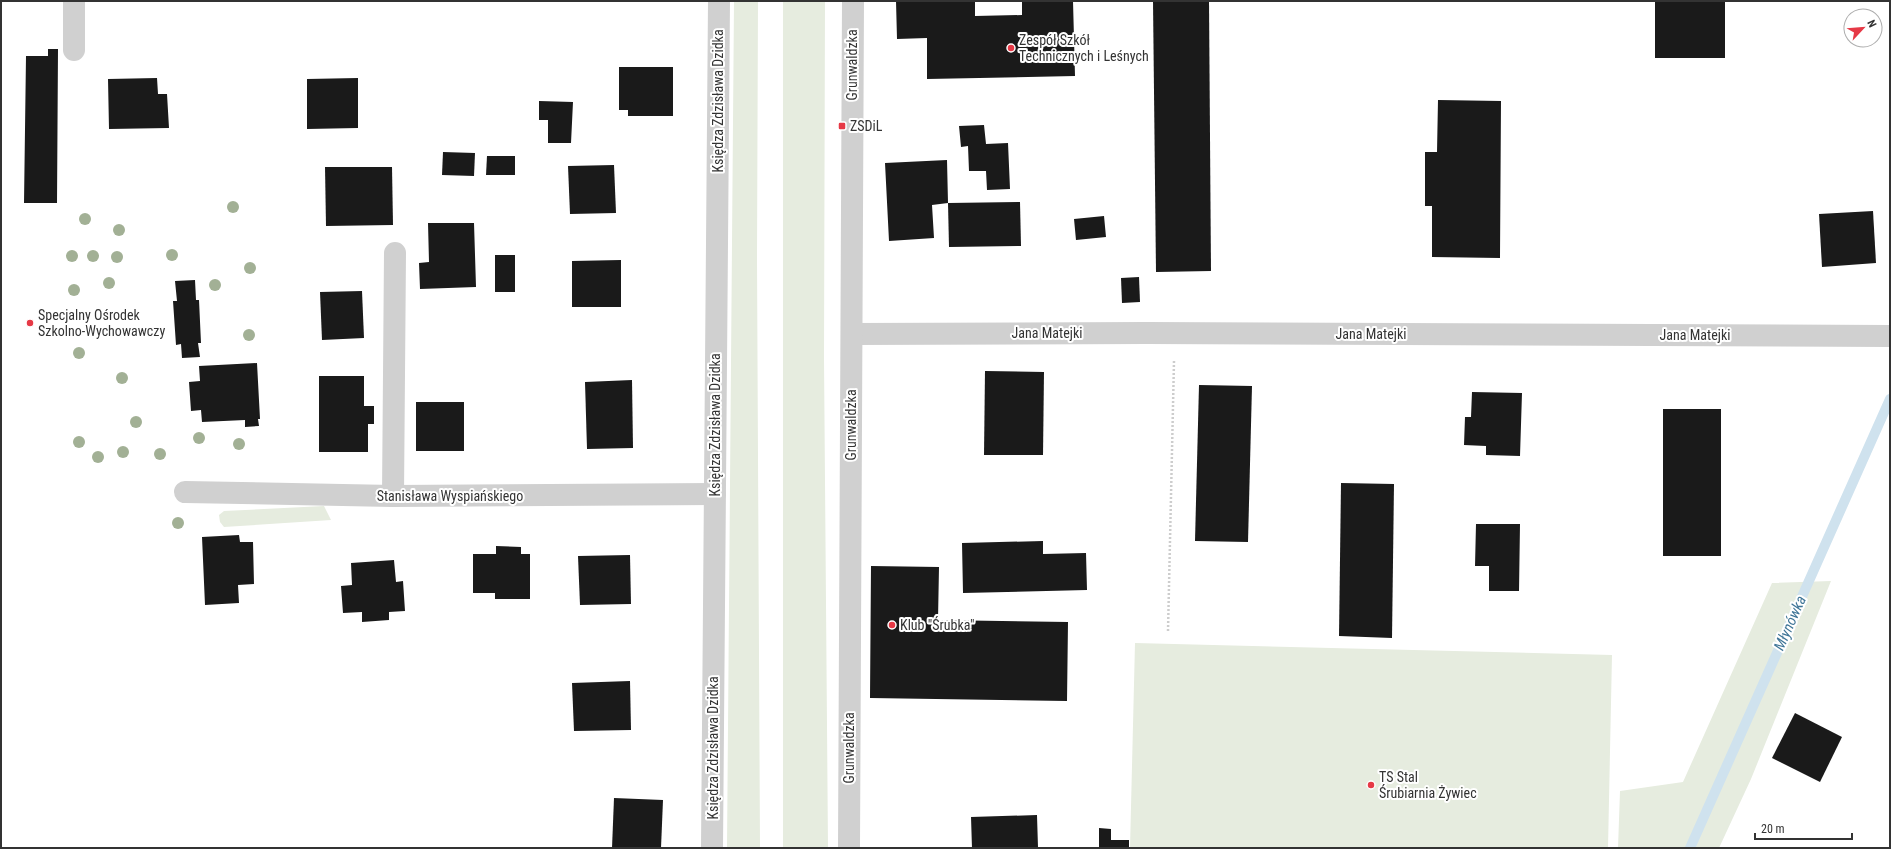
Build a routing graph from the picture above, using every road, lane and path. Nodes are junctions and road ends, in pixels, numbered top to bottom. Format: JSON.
{"nodes":[{"id":1,"x":74,"y":1,"type":"edge"},
{"id":2,"x":719,"y":1,"type":"edge"},
{"id":3,"x":853,"y":1,"type":"edge"},
{"id":4,"x":74,"y":50,"type":"dead end"},
{"id":5,"x":395,"y":253,"type":"dead end"},
{"id":6,"x":1174,"y":333,"type":"junction"},
{"id":7,"x":852,"y":334,"type":"junction"},
{"id":8,"x":1890,"y":336,"type":"edge"},
{"id":9,"x":185,"y":492,"type":"dead end"},
{"id":10,"x":715,"y":494,"type":"junction"},
{"id":11,"x":393,"y":496,"type":"junction"},
{"id":12,"x":1168,"y":630,"type":"dead end"},
{"id":13,"x":712,"y":848,"type":"edge"},
{"id":14,"x":849,"y":848,"type":"edge"}],
"edges":[{"from":1,"to":4,"type":"street"},
{"from":2,"to":10,"type":"street","name":"Księdza Zdzisława Dzidka"},
{"from":3,"to":7,"type":"street","name":"Grunwaldzka"},
{"from":5,"to":11,"type":"street"},
{"from":6,"to":7,"type":"street","name":"Jana Matejki"},
{"from":6,"to":8,"type":"street","name":"Jana Matejki"},
{"from":6,"to":12,"type":"path"},
{"from":7,"to":14,"type":"street","name":"Grunwaldzka"},
{"from":9,"to":11,"type":"street","name":"Stanisława Wyspiańskiego"},
{"from":10,"to":11,"type":"street","name":"Stanisława Wyspiańskiego"},
{"from":10,"to":13,"type":"street","name":"Księdza Zdzisława Dzidka"}]}
